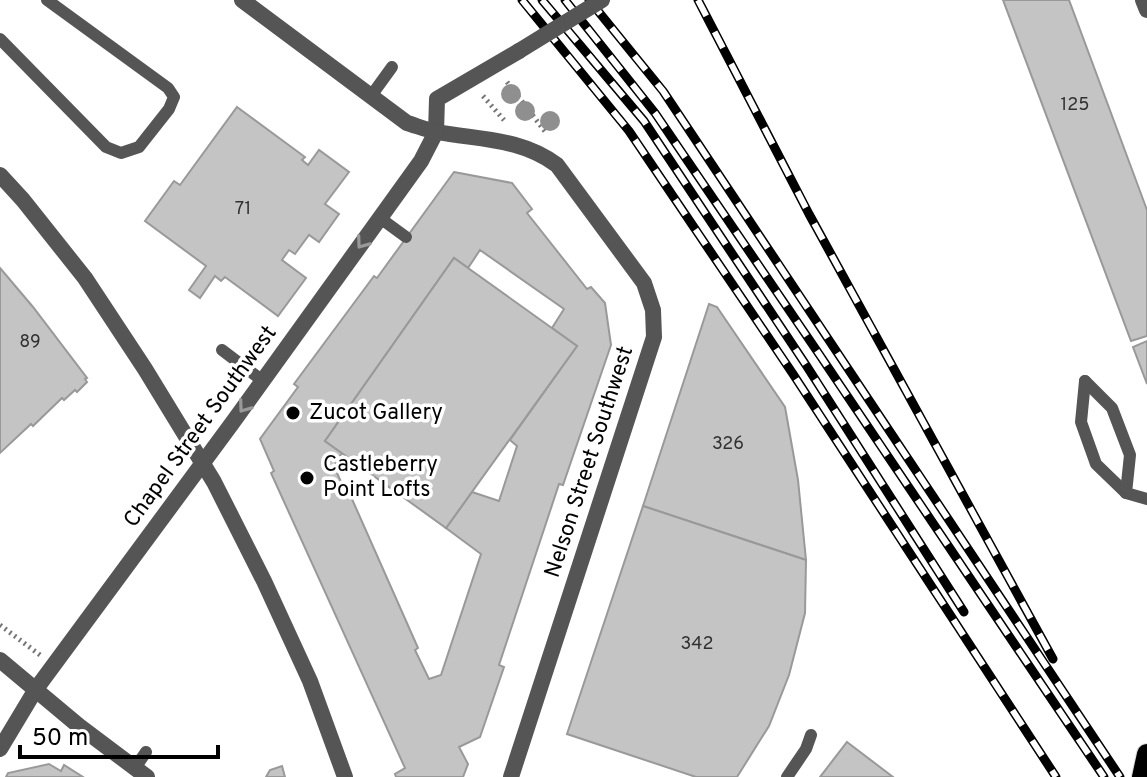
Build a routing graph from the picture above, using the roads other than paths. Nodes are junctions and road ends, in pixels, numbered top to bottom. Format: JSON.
{"nodes":[{"id":1,"x":47,"y":0,"type":"edge"},
{"id":2,"x":242,"y":0,"type":"edge"},
{"id":3,"x":602,"y":0,"type":"edge"},
{"id":4,"x":1143,"y":0,"type":"edge"},
{"id":5,"x":1147,"y":10,"type":"edge"},
{"id":6,"x":0,"y":39,"type":"edge"},
{"id":7,"x":392,"y":67,"type":"dead end"},
{"id":8,"x":371,"y":96,"type":"junction"},
{"id":9,"x":436,"y":132,"type":"junction"},
{"id":10,"x":0,"y":175,"type":"edge"},
{"id":11,"x":380,"y":218,"type":"junction"},
{"id":12,"x":406,"y":237,"type":"dead end"},
{"id":13,"x":222,"y":350,"type":"dead end"},
{"id":14,"x":263,"y":381,"type":"junction"},
{"id":15,"x":203,"y":462,"type":"junction"},
{"id":16,"x":1126,"y":493,"type":"junction"},
{"id":17,"x":1147,"y":499,"type":"edge"},
{"id":18,"x":0,"y":660,"type":"edge"},
{"id":19,"x":36,"y":689,"type":"junction"},
{"id":20,"x":811,"y":735,"type":"dead end"},
{"id":21,"x":0,"y":749,"type":"edge"},
{"id":22,"x":146,"y":752,"type":"dead end"},
{"id":23,"x":1147,"y":754,"type":"edge"},
{"id":24,"x":141,"y":772,"type":"edge"},
{"id":25,"x":345,"y":777,"type":"edge"},
{"id":26,"x":511,"y":777,"type":"edge"},
{"id":27,"x":787,"y":777,"type":"edge"},
{"id":28,"x":1142,"y":777,"type":"edge"}],
"edges":[{"from":1,"to":6,"type":"lane"},
{"from":2,"to":8,"type":"street","name":"Nelson Street Southwest"},
{"from":3,"to":9,"type":"street","name":"Chapel Street Southwest","bridge":true},
{"from":4,"to":5,"type":"street"},
{"from":7,"to":8,"type":"lane"},
{"from":8,"to":9,"type":"street","name":"Nelson Street Southwest"},
{"from":9,"to":11,"type":"street","name":"Chapel Street Southwest"},
{"from":9,"to":26,"type":"street","name":"Nelson Street Southwest"},
{"from":10,"to":15,"type":"street"},
{"from":11,"to":12,"type":"lane"},
{"from":11,"to":14,"type":"street","name":"Chapel Street Southwest","one_way":true},
{"from":13,"to":14,"type":"lane"},
{"from":14,"to":15,"type":"street","name":"Chapel Street Southwest","one_way":true},
{"from":15,"to":19,"type":"street","name":"Chapel Street Southwest"},
{"from":15,"to":25,"type":"street"},
{"from":16,"to":16,"type":"lane"},
{"from":16,"to":17,"type":"lane"},
{"from":18,"to":19,"type":"street"},
{"from":19,"to":21,"type":"street","name":"Chapel Street Southwest"},
{"from":19,"to":24,"type":"street"},
{"from":20,"to":27,"type":"lane"},
{"from":22,"to":24,"type":"lane"},
{"from":23,"to":28,"type":"main road"}]}
